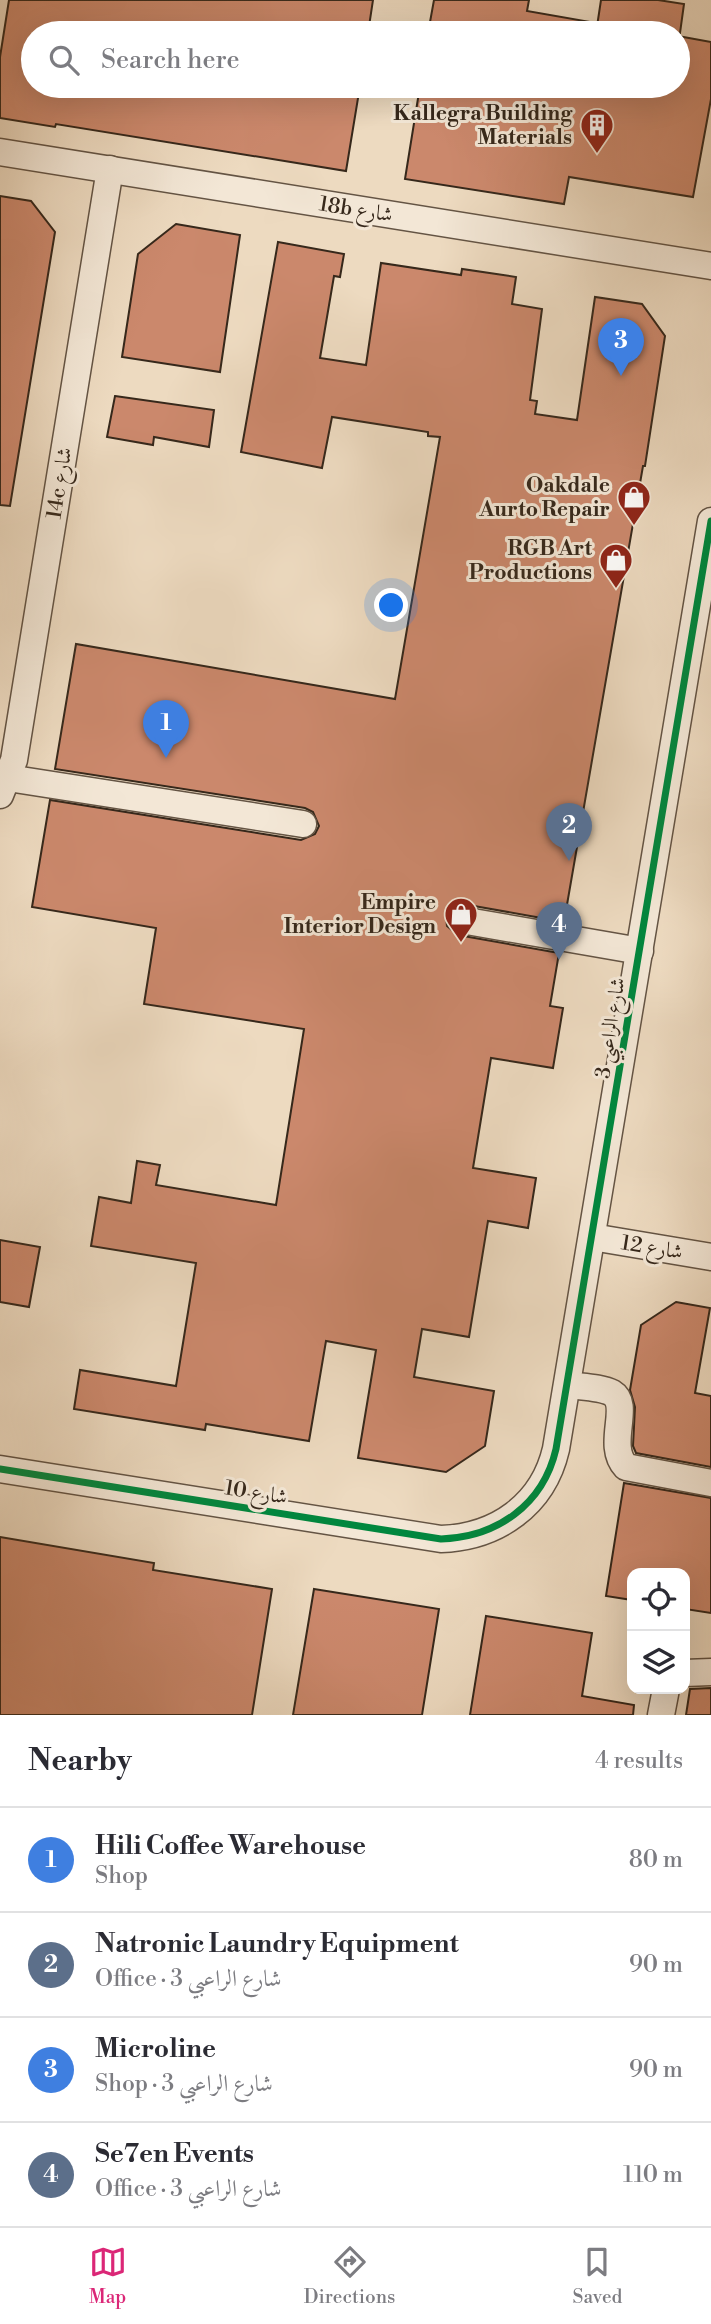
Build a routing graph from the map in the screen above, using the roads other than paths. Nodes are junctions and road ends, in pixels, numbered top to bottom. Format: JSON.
{"nodes":[{"id":1,"x":0,"y":152,"type":"edge"},
{"id":2,"x":110,"y":169,"type":"junction"},
{"id":3,"x":711,"y":266,"type":"edge"},
{"id":4,"x":711,"y":521,"type":"edge"},
{"id":5,"x":708,"y":562,"type":"edge"},
{"id":6,"x":705,"y":591,"type":"edge"},
{"id":7,"x":4,"y":787,"type":"edge"},
{"id":8,"x":303,"y":824,"type":"dead end"},
{"id":9,"x":461,"y":920,"type":"dead end"},
{"id":10,"x":640,"y":951,"type":"junction"},
{"id":11,"x":592,"y":1237,"type":"junction"},
{"id":12,"x":711,"y":1257,"type":"edge"},
{"id":13,"x":568,"y":1385,"type":"junction"},
{"id":14,"x":0,"y":1469,"type":"edge"},
{"id":15,"x":711,"y":1483,"type":"edge"},
{"id":16,"x":505,"y":1522,"type":"joint"},
{"id":17,"x":711,"y":1672,"type":"edge"},
{"id":18,"x":690,"y":1673,"type":"edge"},
{"id":19,"x":665,"y":1694,"type":"edge"},
{"id":20,"x":661,"y":1715,"type":"edge"}],
"edges":[{"from":1,"to":2,"type":"street","name":"18b شارع"},
{"from":2,"to":3,"type":"street","name":"18b شارع"},
{"from":2,"to":7,"type":"street","name":"14c شارع"},
{"from":4,"to":5,"type":"street","name":"شارع الراعبي 3"},
{"from":5,"to":6,"type":"street","name":"شارع الراعبي 3"},
{"from":6,"to":10,"type":"street","name":"شارع الراعبي 3"},
{"from":7,"to":8,"type":"street"},
{"from":9,"to":10,"type":"street"},
{"from":10,"to":11,"type":"street","name":"شارع الراعبي 3"},
{"from":11,"to":12,"type":"street","name":"شارع 12"},
{"from":11,"to":13,"type":"street","name":"شارع الراعبي 3"},
{"from":13,"to":15,"type":"street"},
{"from":13,"to":16,"type":"street","name":"شارع الراعبي 3"},
{"from":14,"to":16,"type":"street","name":"شارع 10"},
{"from":17,"to":18,"type":"street"},
{"from":19,"to":20,"type":"street"}]}
